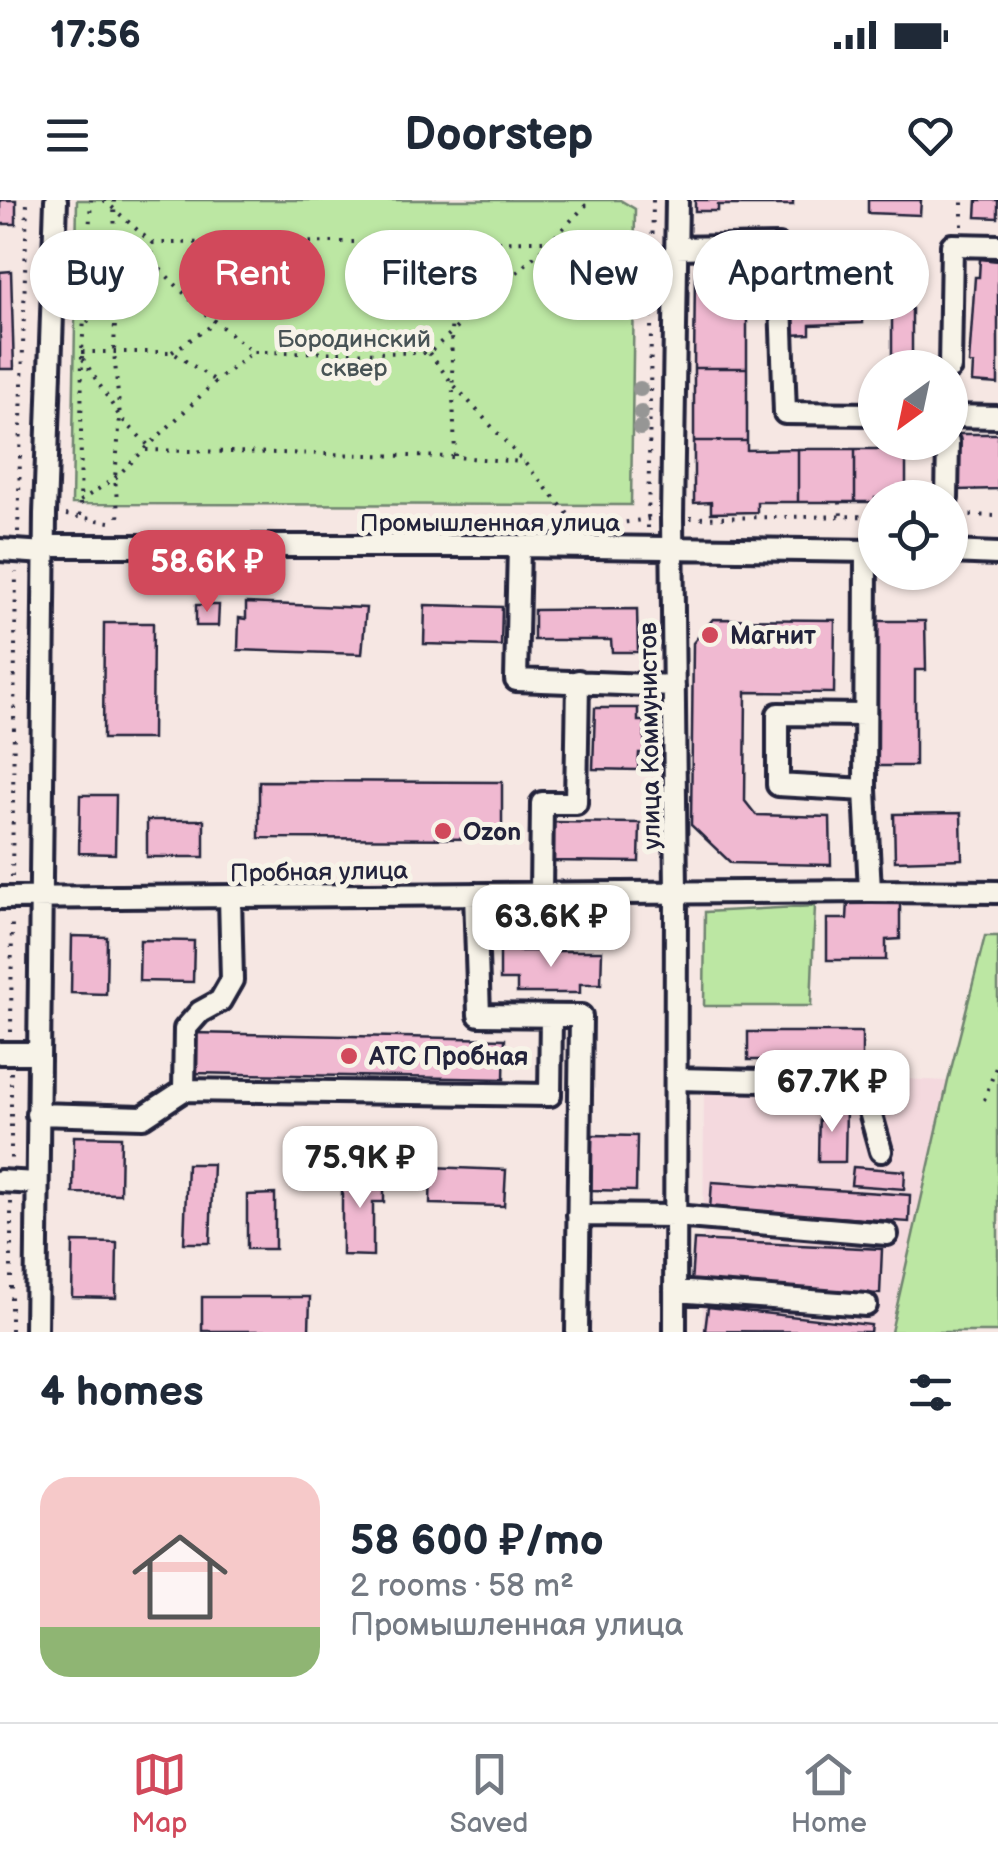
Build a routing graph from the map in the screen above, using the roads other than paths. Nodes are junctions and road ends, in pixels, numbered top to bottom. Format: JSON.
{"nodes":[{"id":1,"x":56,"y":200,"type":"edge"},
{"id":2,"x":677,"y":200,"type":"edge"},
{"id":3,"x":998,"y":246,"type":"edge"},
{"id":4,"x":676,"y":248,"type":"junction"},
{"id":5,"x":950,"y":350,"type":"edge"},
{"id":6,"x":858,"y":414,"type":"edge"},
{"id":7,"x":968,"y":416,"type":"edge"},
{"id":8,"x":998,"y":416,"type":"edge"},
{"id":9,"x":519,"y":546,"type":"junction"},
{"id":10,"x":672,"y":549,"type":"junction"},
{"id":11,"x":0,"y":550,"type":"edge"},
{"id":12,"x":45,"y":550,"type":"junction"},
{"id":13,"x":858,"y":551,"type":"edge"},
{"id":14,"x":968,"y":553,"type":"edge"},
{"id":15,"x":998,"y":554,"type":"edge"},
{"id":16,"x":869,"y":590,"type":"edge"},
{"id":17,"x":578,"y":681,"type":"junction"},
{"id":18,"x":674,"y":686,"type":"junction"},
{"id":19,"x":865,"y":715,"type":"junction"},
{"id":20,"x":865,"y":790,"type":"junction"},
{"id":21,"x":870,"y":891,"type":"junction"},
{"id":22,"x":676,"y":892,"type":"junction"},
{"id":23,"x":998,"y":892,"type":"edge"},
{"id":24,"x":475,"y":894,"type":"junction"},
{"id":25,"x":541,"y":894,"type":"junction"},
{"id":26,"x":230,"y":897,"type":"junction"},
{"id":27,"x":6,"y":899,"type":"edge"},
{"id":28,"x":40,"y":899,"type":"junction"},
{"id":29,"x":551,"y":1016,"type":"junction"},
{"id":30,"x":5,"y":1053,"type":"edge"},
{"id":31,"x":38,"y":1053,"type":"junction"},
{"id":32,"x":676,"y":1079,"type":"junction"},
{"id":33,"x":184,"y":1090,"type":"junction"},
{"id":34,"x":37,"y":1114,"type":"junction"},
{"id":35,"x":881,"y":1151,"type":"dead end"},
{"id":36,"x":0,"y":1181,"type":"edge"},
{"id":37,"x":37,"y":1183,"type":"junction"},
{"id":38,"x":578,"y":1215,"type":"junction"},
{"id":39,"x":676,"y":1216,"type":"junction"},
{"id":40,"x":887,"y":1234,"type":"dead end"},
{"id":41,"x":676,"y":1291,"type":"junction"},
{"id":42,"x":866,"y":1305,"type":"dead end"},
{"id":43,"x":36,"y":1332,"type":"edge"},
{"id":44,"x":577,"y":1332,"type":"edge"},
{"id":45,"x":675,"y":1332,"type":"edge"}],
"edges":[{"from":1,"to":12,"type":"street"},
{"from":2,"to":4,"type":"street","name":"улица Коммунистов"},
{"from":3,"to":5,"type":"street"},
{"from":4,"to":6,"type":"street"},
{"from":4,"to":10,"type":"street","name":"улица Коммунистов"},
{"from":7,"to":8,"type":"street"},
{"from":9,"to":10,"type":"street","name":"Промышленная улица"},
{"from":9,"to":12,"type":"street","name":"Промышленная улица"},
{"from":9,"to":17,"type":"street"},
{"from":10,"to":13,"type":"street","name":"Промышленная улица"},
{"from":10,"to":18,"type":"street","name":"улица Коммунистов"},
{"from":11,"to":12,"type":"street","name":"Промышленная улица"},
{"from":12,"to":28,"type":"street"},
{"from":14,"to":15,"type":"street"},
{"from":16,"to":19,"type":"street"},
{"from":17,"to":18,"type":"street"},
{"from":17,"to":25,"type":"street"},
{"from":18,"to":22,"type":"street","name":"улица Коммунистов"},
{"from":19,"to":20,"type":"street"},
{"from":19,"to":20,"type":"street"},
{"from":20,"to":21,"type":"street"},
{"from":21,"to":22,"type":"street","name":"Пробная улица"},
{"from":21,"to":23,"type":"street","name":"Пробная улица"},
{"from":22,"to":25,"type":"street","name":"Пробная улица"},
{"from":22,"to":32,"type":"street","name":"улица Коммунистов"},
{"from":24,"to":25,"type":"street","name":"Пробная улица"},
{"from":24,"to":26,"type":"street","name":"Пробная улица"},
{"from":24,"to":29,"type":"street"},
{"from":26,"to":28,"type":"street","name":"Пробная улица"},
{"from":26,"to":33,"type":"street"},
{"from":27,"to":28,"type":"street","name":"Пробная улица"},
{"from":28,"to":31,"type":"street"},
{"from":29,"to":33,"type":"street"},
{"from":29,"to":38,"type":"street"},
{"from":30,"to":31,"type":"street"},
{"from":31,"to":34,"type":"street"},
{"from":32,"to":35,"type":"street"},
{"from":32,"to":39,"type":"street","name":"улица Коммунистов"},
{"from":33,"to":34,"type":"street"},
{"from":34,"to":37,"type":"street"},
{"from":36,"to":37,"type":"street"},
{"from":37,"to":43,"type":"street"},
{"from":38,"to":39,"type":"street"},
{"from":38,"to":44,"type":"street"},
{"from":39,"to":40,"type":"street"},
{"from":39,"to":41,"type":"street","name":"улица Коммунистов"},
{"from":41,"to":42,"type":"street"},
{"from":41,"to":45,"type":"street","name":"улица Коммунистов"}]}
